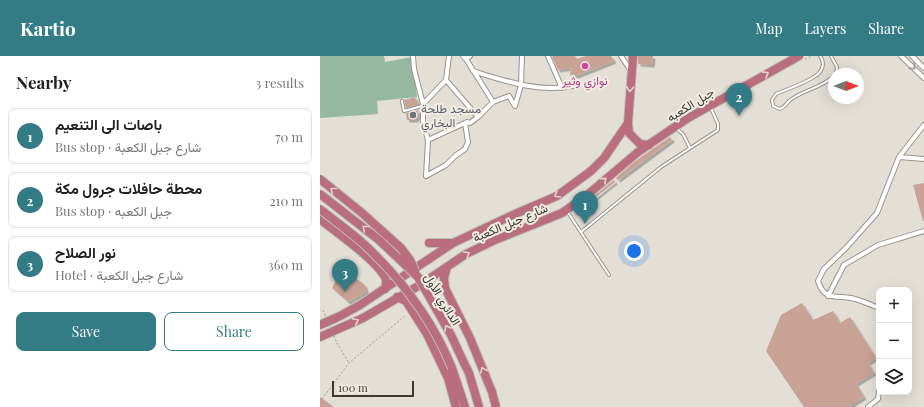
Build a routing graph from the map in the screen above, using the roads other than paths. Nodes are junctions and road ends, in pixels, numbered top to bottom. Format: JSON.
{"nodes":[{"id":1,"x":414,"y":56,"type":"edge"},
{"id":2,"x":449,"y":56,"type":"edge"},
{"id":3,"x":522,"y":56,"type":"edge"},
{"id":4,"x":548,"y":56,"type":"edge"},
{"id":5,"x":621,"y":56,"type":"edge"},
{"id":6,"x":633,"y":56,"type":"edge"},
{"id":7,"x":799,"y":56,"type":"edge"},
{"id":8,"x":820,"y":56,"type":"edge"},
{"id":9,"x":830,"y":56,"type":"edge"},
{"id":10,"x":901,"y":56,"type":"edge"},
{"id":11,"x":912,"y":56,"type":"edge"},
{"id":12,"x":466,"y":57,"type":"edge"},
{"id":13,"x":837,"y":68,"type":"edge"},
{"id":14,"x":924,"y":68,"type":"edge"},
{"id":15,"x":473,"y":71,"type":"junction"},
{"id":16,"x":631,"y":72,"type":"junction"},
{"id":17,"x":924,"y":78,"type":"edge"},
{"id":18,"x":446,"y":80,"type":"junction"},
{"id":19,"x":828,"y":80,"type":"edge"},
{"id":20,"x":521,"y":85,"type":"junction"},
{"id":21,"x":573,"y":86,"type":"dead end"},
{"id":22,"x":562,"y":88,"type":"junction"},
{"id":23,"x":402,"y":100,"type":"dead end"},
{"id":24,"x":493,"y":102,"type":"junction"},
{"id":25,"x":423,"y":105,"type":"junction"},
{"id":26,"x":710,"y":105,"type":"junction"},
{"id":27,"x":478,"y":117,"type":"junction"},
{"id":28,"x":465,"y":123,"type":"junction"},
{"id":29,"x":628,"y":123,"type":"junction"},
{"id":30,"x":924,"y":125,"type":"edge"},
{"id":31,"x":675,"y":127,"type":"junction"},
{"id":32,"x":428,"y":140,"type":"junction"},
{"id":33,"x":649,"y":145,"type":"junction"},
{"id":34,"x":690,"y":148,"type":"junction"},
{"id":35,"x":638,"y":152,"type":"joint"},
{"id":36,"x":899,"y":157,"type":"junction"},
{"id":37,"x":924,"y":159,"type":"edge"},
{"id":38,"x":320,"y":180,"type":"edge"},
{"id":39,"x":320,"y":194,"type":"edge"},
{"id":40,"x":320,"y":210,"type":"edge"},
{"id":41,"x":567,"y":210,"type":"junction"},
{"id":42,"x":320,"y":219,"type":"edge"},
{"id":43,"x":924,"y":231,"type":"edge"},
{"id":44,"x":581,"y":232,"type":"junction"},
{"id":45,"x":429,"y":243,"type":"dead end"},
{"id":46,"x":453,"y":243,"type":"junction"},
{"id":47,"x":447,"y":267,"type":"junction"},
{"id":48,"x":609,"y":275,"type":"dead end"},
{"id":49,"x":418,"y":277,"type":"junction"},
{"id":50,"x":385,"y":289,"type":"junction"},
{"id":51,"x":828,"y":296,"type":"junction"},
{"id":52,"x":397,"y":298,"type":"junction"},
{"id":53,"x":876,"y":307,"type":"edge"},
{"id":54,"x":320,"y":325,"type":"edge"},
{"id":55,"x":320,"y":337,"type":"edge"},
{"id":56,"x":878,"y":395,"type":"edge"},
{"id":57,"x":456,"y":407,"type":"edge"},
{"id":58,"x":464,"y":407,"type":"edge"},
{"id":59,"x":479,"y":407,"type":"edge"},
{"id":60,"x":496,"y":407,"type":"edge"},
{"id":61,"x":868,"y":407,"type":"edge"}],
"edges":[{"from":1,"to":25,"type":"street"},
{"from":2,"to":18,"type":"street"},
{"from":3,"to":20,"type":"street"},
{"from":4,"to":22,"type":"street"},
{"from":5,"to":16,"type":"street"},
{"from":6,"to":16,"type":"highway"},
{"from":26,"to":7,"type":"highway","name":"جبل الكعبه","one_way":true},
{"from":8,"to":19,"type":"lane"},
{"from":9,"to":13,"type":"lane"},
{"from":10,"to":17,"type":"street","one_way":true},
{"from":11,"to":14,"type":"street"},
{"from":12,"to":15,"type":"street"},
{"from":15,"to":20,"type":"street"},
{"from":15,"to":24,"type":"street"},
{"from":16,"to":29,"type":"highway","one_way":true},
{"from":18,"to":25,"type":"street"},
{"from":18,"to":27,"type":"street"},
{"from":20,"to":22,"type":"street"},
{"from":20,"to":24,"type":"street"},
{"from":21,"to":22,"type":"street"},
{"from":23,"to":25,"type":"lane"},
{"from":24,"to":27,"type":"street"},
{"from":25,"to":32,"type":"street"},
{"from":26,"to":31,"type":"highway","name":"جبل الكعبه"},
{"from":26,"to":34,"type":"lane"},
{"from":27,"to":28,"type":"street"},
{"from":28,"to":32,"type":"street"},
{"from":28,"to":32,"type":"street"},
{"from":29,"to":33,"type":"highway"},
{"from":29,"to":46,"type":"highway","name":"شارع جبل الكعبة","one_way":true},
{"from":30,"to":36,"type":"street"},
{"from":31,"to":33,"type":"highway","name":"جبل الكعبه"},
{"from":31,"to":34,"type":"lane"},
{"from":33,"to":35,"type":"highway","name":"جبل الكعبه"},
{"from":34,"to":44,"type":"lane"},
{"from":41,"to":35,"type":"highway","name":"شارع جبل الكعبة","one_way":true},
{"from":36,"to":37,"type":"street"},
{"from":36,"to":51,"type":"street"},
{"from":49,"to":38,"type":"highway","one_way":true,"bridge":true},
{"from":49,"to":39,"type":"highway","name":"الدائري الأول","one_way":true,"bridge":true},
{"from":40,"to":58,"type":"highway","name":"الدائري الأول","bridge":true},
{"from":41,"to":44,"type":"lane"},
{"from":47,"to":41,"type":"highway","name":"شارع جبل الكعبة","one_way":true},
{"from":42,"to":50,"type":"highway"},
{"from":43,"to":51,"type":"street"},
{"from":44,"to":48,"type":"lane"},
{"from":45,"to":46,"type":"highway"},
{"from":46,"to":50,"type":"highway","name":"شارع جبل الكعبة"},
{"from":47,"to":52,"type":"highway","name":"شارع جبل الكعبة"},
{"from":60,"to":47,"type":"highway","one_way":true},
{"from":59,"to":49,"type":"highway","name":"الدائري الأول","one_way":true,"bridge":true},
{"from":50,"to":54,"type":"highway","name":"شارع جبل الكعبة"},
{"from":51,"to":53,"type":"street"},
{"from":55,"to":52,"type":"highway","name":"شارع جبل الكعبة","one_way":true},
{"from":52,"to":57,"type":"highway"},
{"from":56,"to":61,"type":"street"}]}
